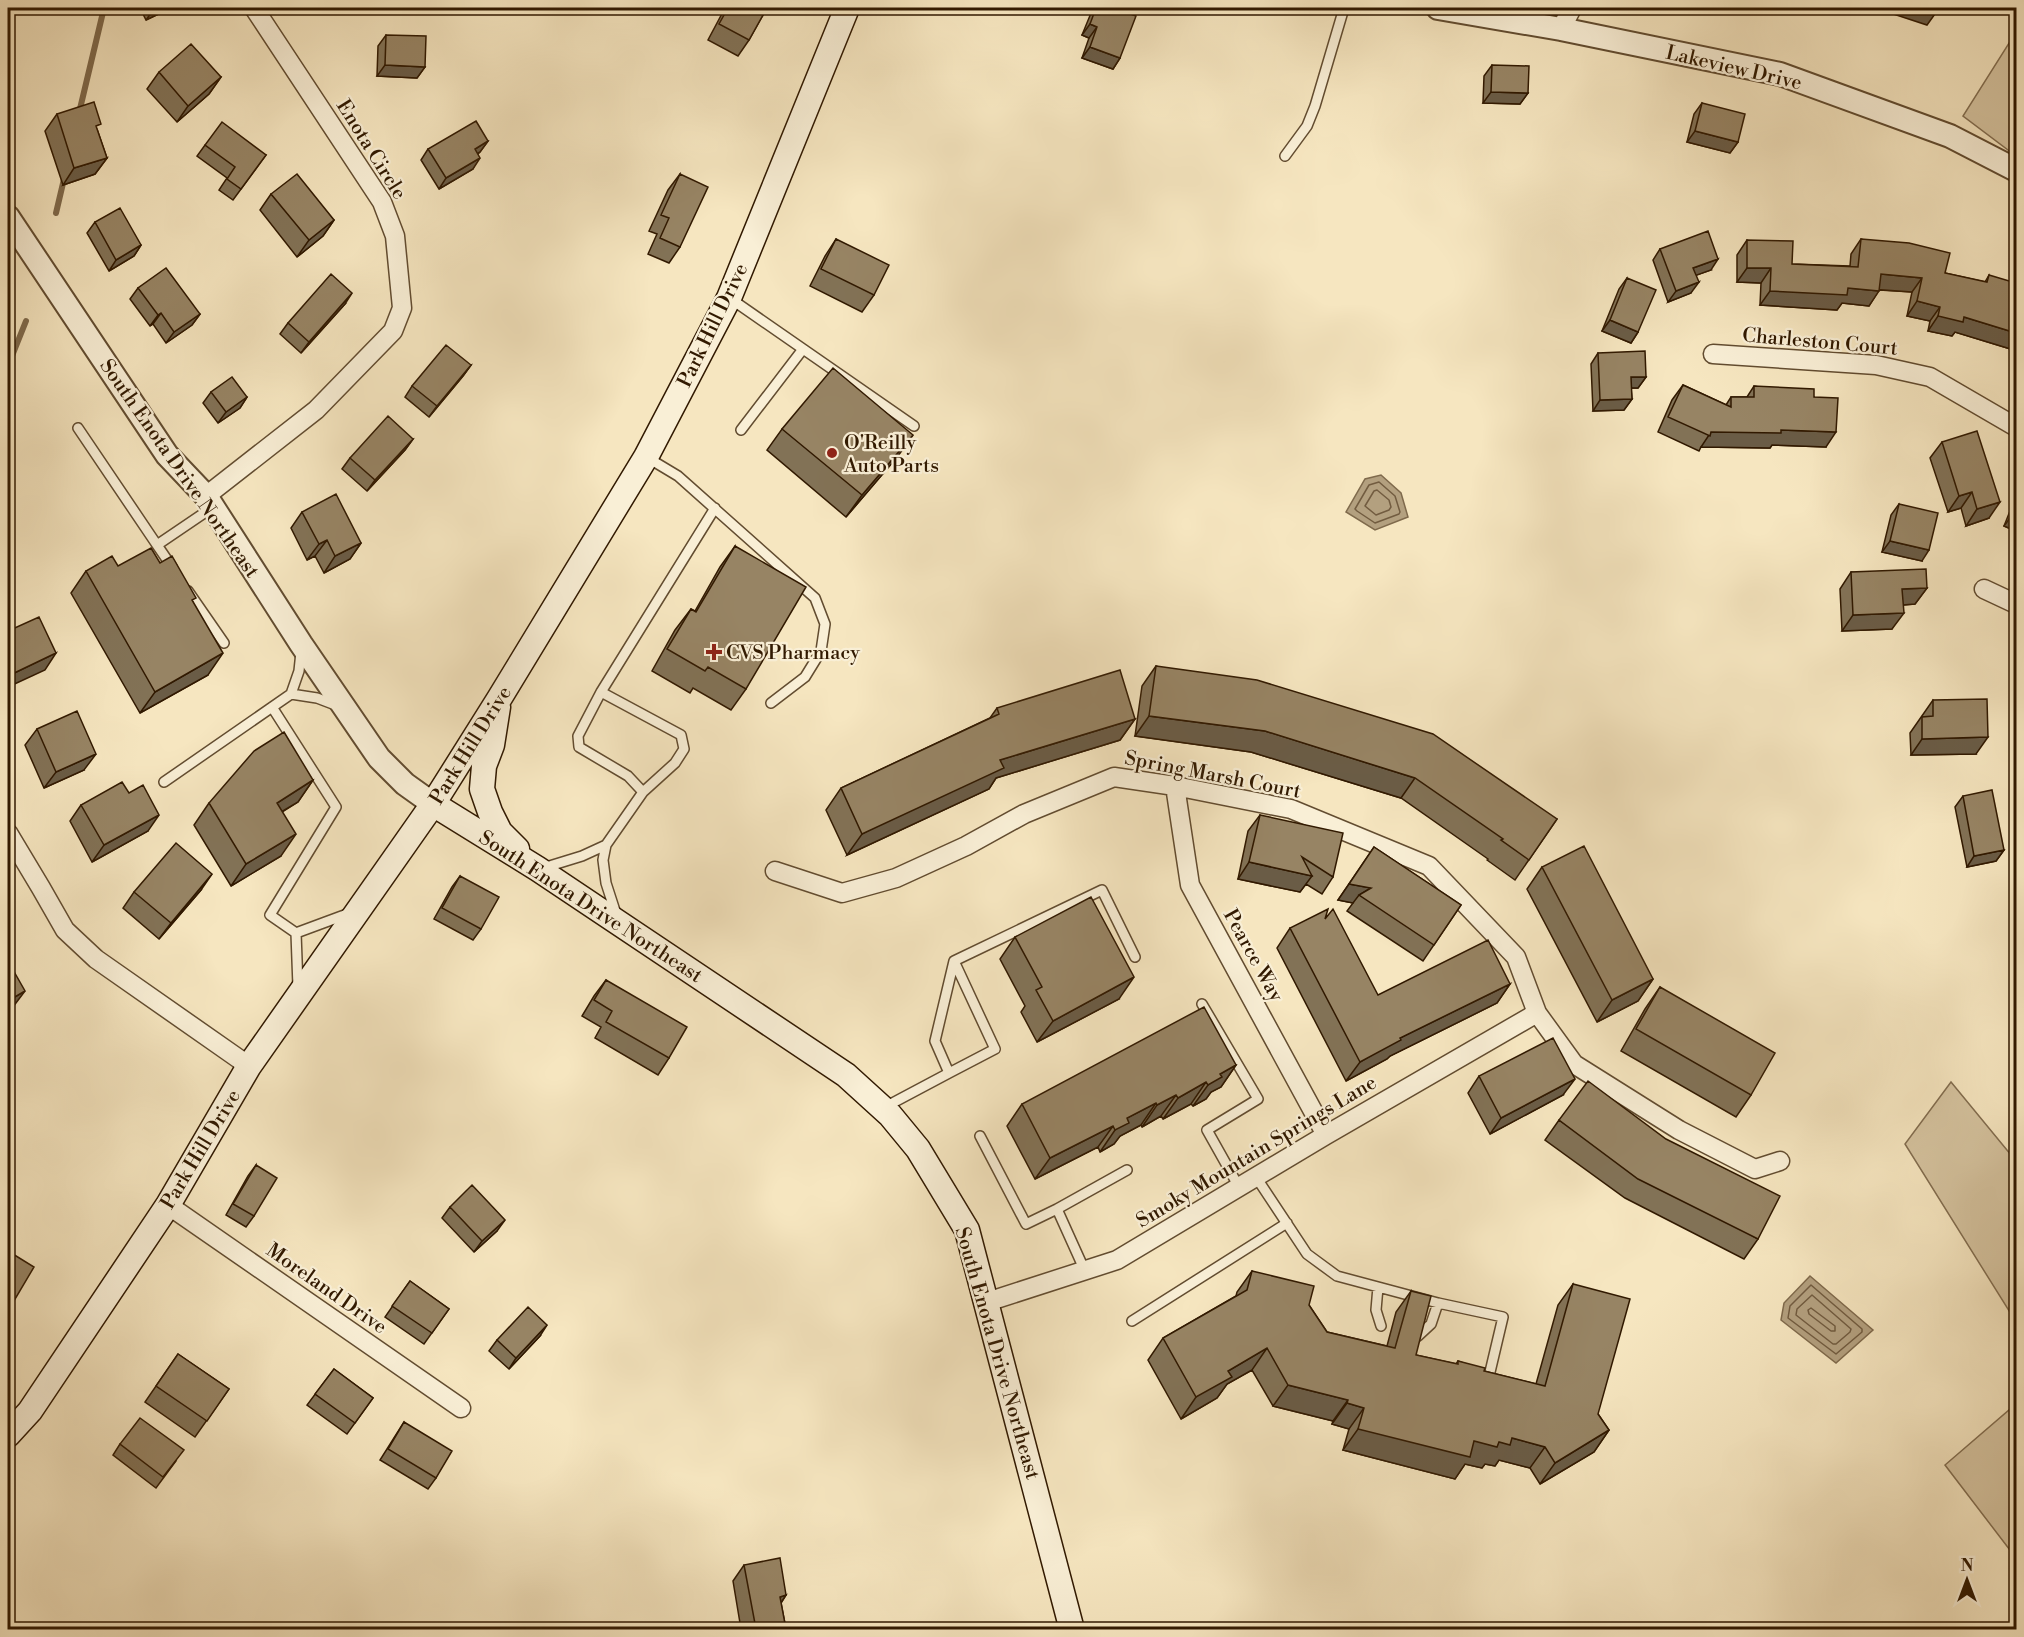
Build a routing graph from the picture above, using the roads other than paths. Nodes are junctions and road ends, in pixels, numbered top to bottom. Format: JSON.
{"nodes":[{"id":1,"x":254,"y":8,"type":"edge"},
{"id":2,"x":847,"y":8,"type":"edge"},
{"id":3,"x":1344,"y":8,"type":"edge"},
{"id":4,"x":1438,"y":8,"type":"edge"},
{"id":5,"x":1572,"y":8,"type":"edge"},
{"id":6,"x":1561,"y":29,"type":"junction"},
{"id":7,"x":1285,"y":156,"type":"dead end"},
{"id":8,"x":2016,"y":170,"type":"edge"},
{"id":9,"x":8,"y":217,"type":"edge"},
{"id":10,"x":729,"y":298,"type":"junction"},
{"id":11,"x":803,"y":349,"type":"junction"},
{"id":12,"x":1713,"y":354,"type":"dead end"},
{"id":13,"x":914,"y":426,"type":"dead end"},
{"id":14,"x":2016,"y":427,"type":"edge"},
{"id":15,"x":78,"y":428,"type":"dead end"},
{"id":16,"x":741,"y":430,"type":"dead end"},
{"id":17,"x":646,"y":457,"type":"junction"},
{"id":18,"x":209,"y":502,"type":"junction"},
{"id":19,"x":716,"y":508,"type":"junction"},
{"id":20,"x":157,"y":545,"type":"junction"},
{"id":21,"x":177,"y":574,"type":"edge"},
{"id":22,"x":184,"y":584,"type":"edge"},
{"id":23,"x":1984,"y":589,"type":"dead end"},
{"id":24,"x":2016,"y":604,"type":"edge"},
{"id":25,"x":224,"y":643,"type":"dead end"},
{"id":26,"x":302,"y":644,"type":"junction"},
{"id":27,"x":601,"y":692,"type":"junction"},
{"id":28,"x":291,"y":694,"type":"junction"},
{"id":29,"x":499,"y":699,"type":"junction"},
{"id":30,"x":771,"y":703,"type":"dead end"},
{"id":31,"x":272,"y":707,"type":"junction"},
{"id":32,"x":346,"y":709,"type":"junction"},
{"id":33,"x":164,"y":782,"type":"dead end"},
{"id":34,"x":1175,"y":786,"type":"junction"},
{"id":35,"x":643,"y":792,"type":"junction"},
{"id":36,"x":433,"y":804,"type":"junction"},
{"id":37,"x":8,"y":833,"type":"edge"},
{"id":38,"x":606,"y":845,"type":"junction"},
{"id":39,"x":538,"y":869,"type":"junction"},
{"id":40,"x":775,"y":871,"type":"dead end"},
{"id":41,"x":358,"y":910,"type":"junction"},
{"id":42,"x":620,"y":923,"type":"junction"},
{"id":43,"x":296,"y":933,"type":"junction"},
{"id":44,"x":1135,"y":957,"type":"dead end"},
{"id":45,"x":954,"y":962,"type":"junction"},
{"id":46,"x":298,"y":995,"type":"junction"},
{"id":47,"x":1202,"y":1004,"type":"dead end"},
{"id":48,"x":1537,"y":1012,"type":"junction"},
{"id":49,"x":249,"y":1066,"type":"junction"},
{"id":50,"x":949,"y":1073,"type":"junction"},
{"id":51,"x":883,"y":1108,"type":"junction"},
{"id":52,"x":1326,"y":1135,"type":"junction"},
{"id":53,"x":980,"y":1136,"type":"dead end"},
{"id":54,"x":1780,"y":1161,"type":"dead end"},
{"id":55,"x":1127,"y":1170,"type":"dead end"},
{"id":56,"x":1256,"y":1177,"type":"junction"},
{"id":57,"x":1239,"y":1187,"type":"junction"},
{"id":58,"x":168,"y":1205,"type":"junction"},
{"id":59,"x":1057,"y":1209,"type":"junction"},
{"id":60,"x":1287,"y":1223,"type":"junction"},
{"id":61,"x":1085,"y":1271,"type":"junction"},
{"id":62,"x":1378,"y":1287,"type":"junction"},
{"id":63,"x":987,"y":1302,"type":"junction"},
{"id":64,"x":1438,"y":1303,"type":"junction"},
{"id":65,"x":1132,"y":1321,"type":"dead end"},
{"id":66,"x":1381,"y":1326,"type":"dead end"},
{"id":67,"x":1418,"y":1336,"type":"edge"},
{"id":68,"x":1490,"y":1372,"type":"edge"},
{"id":69,"x":461,"y":1408,"type":"dead end"},
{"id":70,"x":8,"y":1435,"type":"edge"},
{"id":71,"x":1072,"y":1629,"type":"edge"}],
"edges":[{"from":1,"to":18,"type":"street","name":"Enota Circle"},
{"from":2,"to":10,"type":"main road","name":"Park Hill Drive"},
{"from":3,"to":7,"type":"lane"},
{"from":4,"to":6,"type":"street","name":"Lakeview Drive"},
{"from":5,"to":6,"type":"street"},
{"from":6,"to":8,"type":"street","name":"Lakeview Drive"},
{"from":9,"to":18,"type":"street","name":"South Enota Drive Northeast"},
{"from":10,"to":11,"type":"lane"},
{"from":10,"to":17,"type":"main road","name":"Park Hill Drive"},
{"from":11,"to":13,"type":"lane"},
{"from":11,"to":16,"type":"lane"},
{"from":12,"to":14,"type":"street","name":"Charleston Court"},
{"from":15,"to":20,"type":"lane"},
{"from":17,"to":19,"type":"lane"},
{"from":17,"to":29,"type":"main road","name":"Park Hill Drive"},
{"from":18,"to":20,"type":"lane"},
{"from":18,"to":26,"type":"street","name":"South Enota Drive Northeast"},
{"from":19,"to":27,"type":"lane"},
{"from":19,"to":30,"type":"lane"},
{"from":20,"to":21,"type":"lane"},
{"from":22,"to":25,"type":"lane"},
{"from":23,"to":24,"type":"street"},
{"from":26,"to":28,"type":"lane"},
{"from":26,"to":32,"type":"street","name":"South Enota Drive Northeast"},
{"from":27,"to":35,"type":"lane"},
{"from":27,"to":35,"type":"lane"},
{"from":28,"to":31,"type":"lane"},
{"from":28,"to":32,"type":"lane"},
{"from":29,"to":36,"type":"main road","name":"Park Hill Drive"},
{"from":29,"to":39,"type":"main road"},
{"from":31,"to":33,"type":"lane"},
{"from":31,"to":43,"type":"lane"},
{"from":32,"to":36,"type":"street","name":"South Enota Drive Northeast"},
{"from":34,"to":40,"type":"street","name":"Spring Marsh Court"},
{"from":34,"to":48,"type":"street","name":"Spring Marsh Court"},
{"from":34,"to":52,"type":"street","name":"Pearce Way"},
{"from":35,"to":38,"type":"lane"},
{"from":36,"to":39,"type":"main road","name":"South Enota Drive Northeast"},
{"from":36,"to":41,"type":"main road","name":"Park Hill Drive"},
{"from":37,"to":49,"type":"street"},
{"from":38,"to":39,"type":"lane"},
{"from":38,"to":42,"type":"lane"},
{"from":39,"to":42,"type":"main road","name":"South Enota Drive Northeast"},
{"from":41,"to":43,"type":"lane"},
{"from":41,"to":46,"type":"main road","name":"Park Hill Drive"},
{"from":42,"to":51,"type":"main road","name":"South Enota Drive Northeast"},
{"from":43,"to":46,"type":"lane"},
{"from":44,"to":45,"type":"lane"},
{"from":45,"to":50,"type":"lane"},
{"from":45,"to":50,"type":"lane"},
{"from":46,"to":49,"type":"main road","name":"Park Hill Drive"},
{"from":47,"to":57,"type":"lane"},
{"from":48,"to":52,"type":"street","name":"Smoky Mountain Springs Lane"},
{"from":48,"to":54,"type":"street","name":"Spring Marsh Court"},
{"from":49,"to":58,"type":"main road","name":"Park Hill Drive"},
{"from":50,"to":51,"type":"lane"},
{"from":51,"to":63,"type":"main road","name":"South Enota Drive Northeast"},
{"from":52,"to":56,"type":"street","name":"Smoky Mountain Springs Lane"},
{"from":53,"to":59,"type":"lane"},
{"from":55,"to":59,"type":"lane"},
{"from":56,"to":57,"type":"street","name":"Smoky Mountain Springs Lane"},
{"from":56,"to":60,"type":"lane"},
{"from":57,"to":61,"type":"street","name":"Smoky Mountain Springs Lane"},
{"from":58,"to":69,"type":"street","name":"Moreland Drive"},
{"from":58,"to":70,"type":"main road","name":"Park Hill Drive"},
{"from":59,"to":61,"type":"lane"},
{"from":60,"to":62,"type":"lane"},
{"from":60,"to":65,"type":"lane"},
{"from":61,"to":63,"type":"street","name":"Smoky Mountain Springs Lane"},
{"from":62,"to":64,"type":"lane"},
{"from":62,"to":66,"type":"lane"},
{"from":63,"to":71,"type":"main road","name":"South Enota Drive Northeast"},
{"from":64,"to":67,"type":"lane"},
{"from":64,"to":68,"type":"lane"}]}
